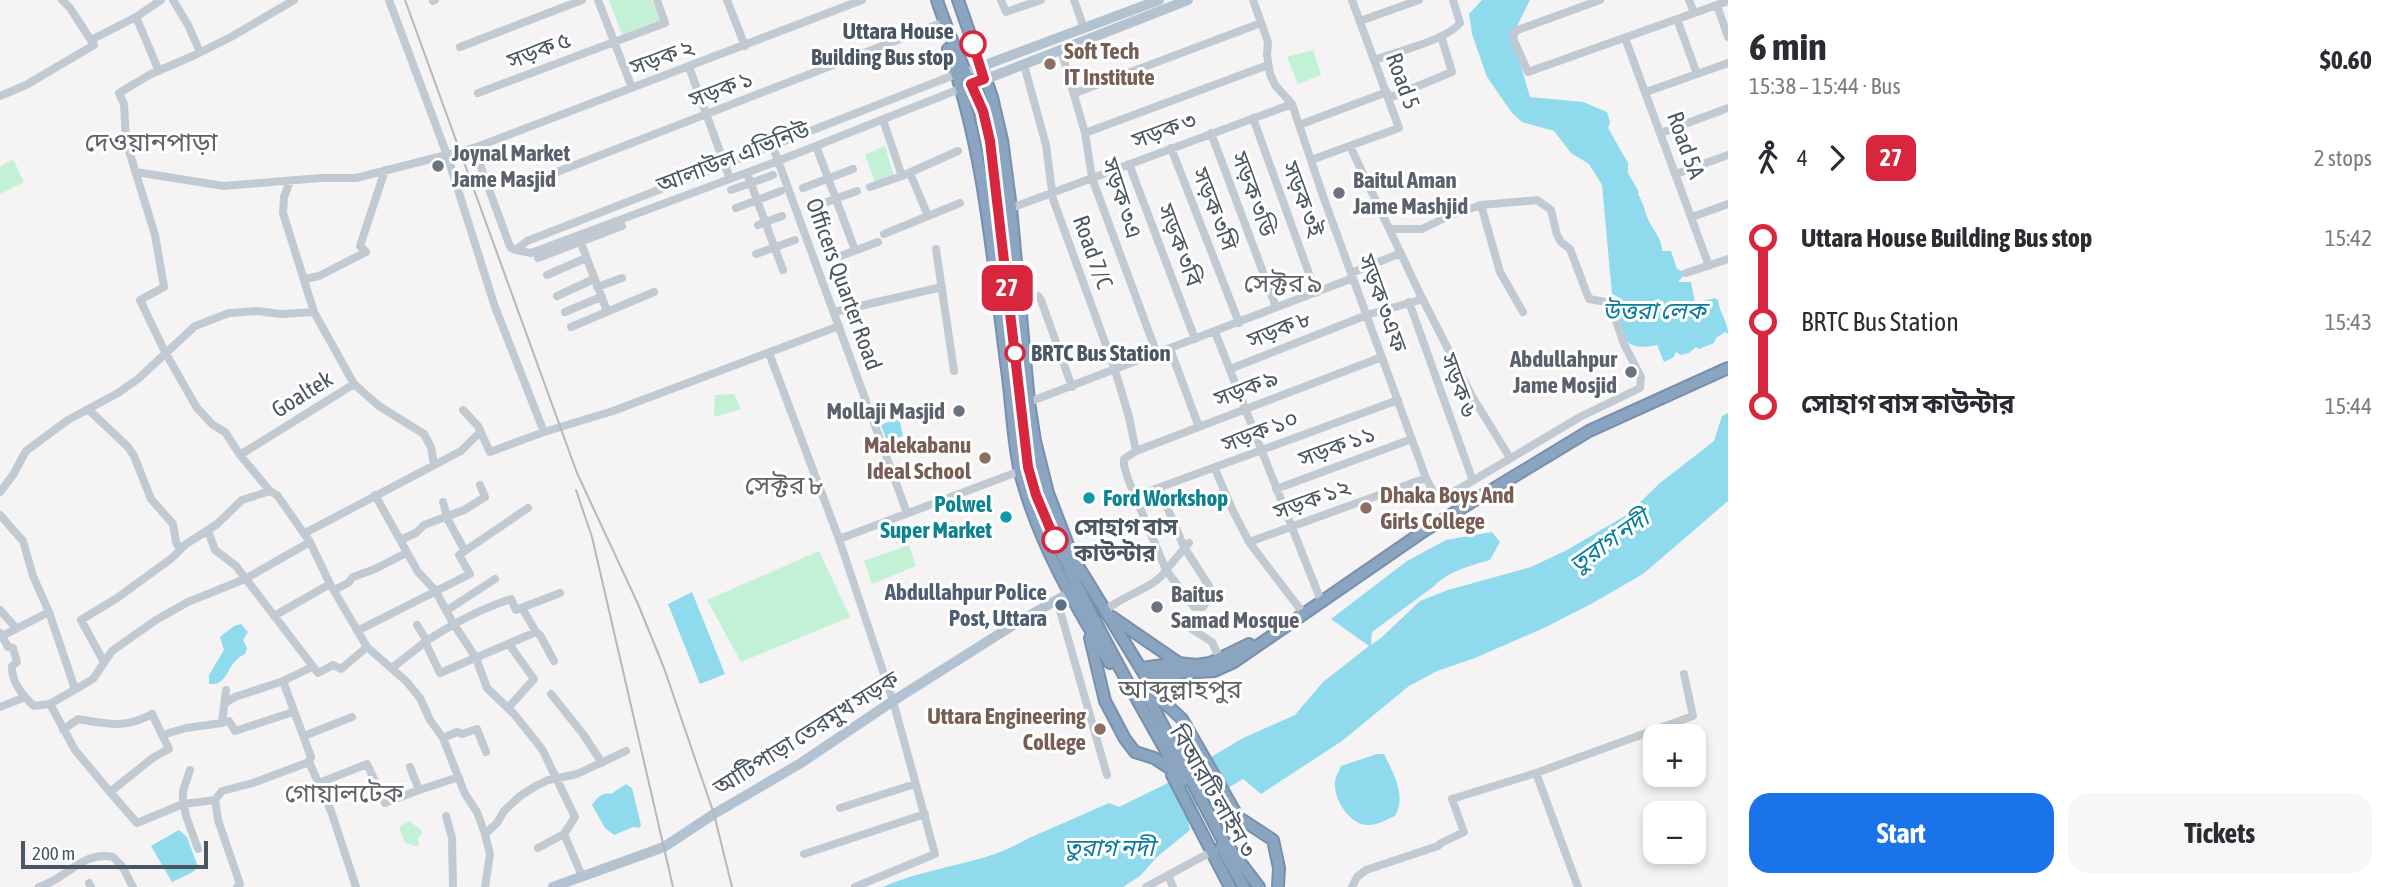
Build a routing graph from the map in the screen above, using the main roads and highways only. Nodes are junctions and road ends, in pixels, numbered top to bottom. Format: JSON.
{"nodes":[{"id":1,"x":934,"y":0,"type":"edge"},
{"id":2,"x":958,"y":0,"type":"edge"},
{"id":3,"x":1158,"y":0,"type":"edge"},
{"id":4,"x":1188,"y":0,"type":"edge"},
{"id":5,"x":980,"y":67,"type":"junction"},
{"id":6,"x":984,"y":79,"type":"junction"},
{"id":7,"x":967,"y":86,"type":"junction"},
{"id":8,"x":1728,"y":368,"type":"edge"},
{"id":9,"x":1071,"y":592,"type":"junction"},
{"id":10,"x":1108,"y":613,"type":"junction"},
{"id":11,"x":1303,"y":613,"type":"junction"},
{"id":12,"x":1084,"y":616,"type":"junction"},
{"id":13,"x":1179,"y":663,"type":"junction"},
{"id":14,"x":1143,"y":673,"type":"junction"},
{"id":15,"x":1189,"y":673,"type":"junction"},
{"id":16,"x":1145,"y":691,"type":"junction"},
{"id":17,"x":1175,"y":766,"type":"junction"},
{"id":18,"x":571,"y":884,"type":"edge"},
{"id":19,"x":1226,"y":886,"type":"edge"},
{"id":20,"x":553,"y":887,"type":"edge"},
{"id":21,"x":1244,"y":887,"type":"edge"},
{"id":22,"x":1259,"y":887,"type":"edge"},
{"id":23,"x":1278,"y":887,"type":"edge"}],
"edges":[{"from":1,"to":7,"type":"highway","name":"বিআরটি লাইন ৩"},
{"from":1,"to":7,"type":"highway"},
{"from":2,"to":5,"type":"highway"},
{"from":3,"to":5,"type":"main road"},
{"from":4,"to":6,"type":"main road"},
{"from":5,"to":6,"type":"highway"},
{"from":6,"to":7,"type":"main road"},
{"from":6,"to":10,"type":"highway"},
{"from":7,"to":9,"type":"highway"},
{"from":7,"to":17,"type":"highway","name":"বিআরটি লাইন ৩"},
{"from":8,"to":11,"type":"highway"},
{"from":9,"to":12,"type":"highway"},
{"from":9,"to":18,"type":"main road","name":"আটিপাড়া তেরমুখ সড়ক"},
{"from":10,"to":13,"type":"highway"},
{"from":10,"to":14,"type":"highway"},
{"from":11,"to":13,"type":"highway"},
{"from":11,"to":15,"type":"highway"},
{"from":12,"to":17,"type":"highway"},
{"from":12,"to":17,"type":"highway"},
{"from":13,"to":14,"type":"highway"},
{"from":14,"to":15,"type":"highway"},
{"from":14,"to":16,"type":"highway"},
{"from":15,"to":16,"type":"highway"},
{"from":16,"to":17,"type":"highway"},
{"from":16,"to":23,"type":"highway"},
{"from":17,"to":19,"type":"highway"},
{"from":17,"to":21,"type":"highway","name":"বিআরটি লাইন ৩"},
{"from":17,"to":22,"type":"highway"},
{"from":18,"to":20,"type":"main road","name":"আটিপাড়া তেরমুখ সড়ক"}]}
